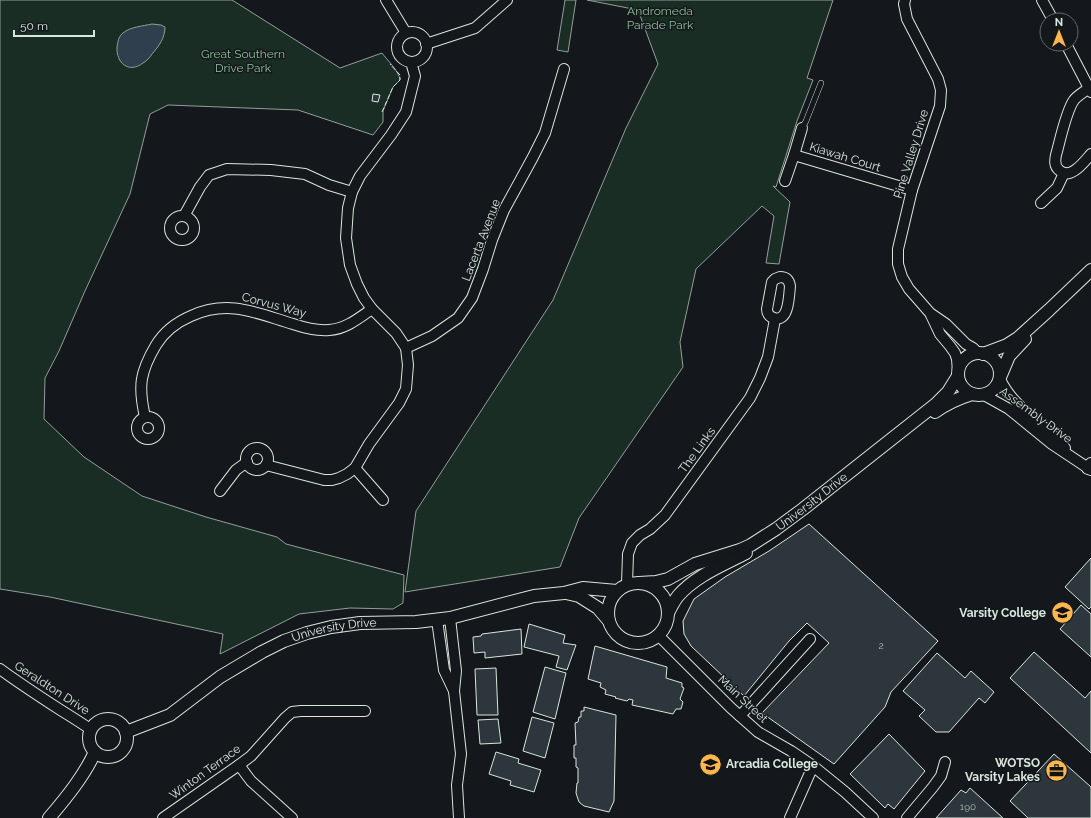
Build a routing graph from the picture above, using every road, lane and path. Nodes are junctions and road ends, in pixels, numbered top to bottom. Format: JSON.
{"nodes":[{"id":1,"x":386,"y":0,"type":"edge"},
{"id":2,"x":508,"y":0,"type":"edge"},
{"id":3,"x":905,"y":0,"type":"edge"},
{"id":4,"x":1042,"y":0,"type":"edge"},
{"id":5,"x":1049,"y":12,"type":"edge"},
{"id":6,"x":406,"y":33,"type":"junction"},
{"id":7,"x":426,"y":44,"type":"junction"},
{"id":8,"x":1070,"y":52,"type":"edge"},
{"id":9,"x":411,"y":62,"type":"junction"},
{"id":10,"x":564,"y":69,"type":"dead end"},
{"id":11,"x":821,"y":83,"type":"dead end"},
{"id":12,"x":1090,"y":90,"type":"edge"},
{"id":13,"x":802,"y":128,"type":"joint"},
{"id":14,"x":1091,"y":154,"type":"edge"},
{"id":15,"x":794,"y":155,"type":"junction"},
{"id":16,"x":1064,"y":173,"type":"junction"},
{"id":17,"x":785,"y":181,"type":"dead end"},
{"id":18,"x":912,"y":190,"type":"junction"},
{"id":19,"x":352,"y":192,"type":"junction"},
{"id":20,"x":1041,"y":203,"type":"dead end"},
{"id":21,"x":184,"y":216,"type":"dead end"},
{"id":22,"x":1091,"y":270,"type":"edge"},
{"id":23,"x":1091,"y":279,"type":"edge"},
{"id":24,"x":372,"y":309,"type":"junction"},
{"id":25,"x":930,"y":313,"type":"junction"},
{"id":26,"x":775,"y":319,"type":"dead end"},
{"id":27,"x":406,"y":348,"type":"junction"},
{"id":28,"x":981,"y":354,"type":"junction"},
{"id":29,"x":958,"y":374,"type":"junction"},
{"id":30,"x":1000,"y":377,"type":"junction"},
{"id":31,"x":972,"y":394,"type":"junction"},
{"id":32,"x":984,"y":395,"type":"junction"},
{"id":33,"x":145,"y":417,"type":"dead end"},
{"id":34,"x":1073,"y":458,"type":"junction"},
{"id":35,"x":247,"y":462,"type":"junction"},
{"id":36,"x":266,"y":465,"type":"junction"},
{"id":37,"x":355,"y":468,"type":"junction"},
{"id":38,"x":1090,"y":468,"type":"edge"},
{"id":39,"x":220,"y":491,"type":"dead end"},
{"id":40,"x":383,"y":500,"type":"dead end"},
{"id":41,"x":628,"y":586,"type":"junction"},
{"id":42,"x":564,"y":593,"type":"junction"},
{"id":43,"x":668,"y":613,"type":"junction"},
{"id":44,"x":450,"y":618,"type":"junction"},
{"id":45,"x":437,"y":620,"type":"junction"},
{"id":46,"x":609,"y":621,"type":"junction"},
{"id":47,"x":658,"y":635,"type":"junction"},
{"id":48,"x":810,"y":639,"type":"dead end"},
{"id":49,"x":0,"y":669,"type":"edge"},
{"id":50,"x":454,"y":691,"type":"junction"},
{"id":51,"x":365,"y":711,"type":"dead end"},
{"id":52,"x":740,"y":716,"type":"junction"},
{"id":53,"x":90,"y":729,"type":"junction"},
{"id":54,"x":126,"y":732,"type":"junction"},
{"id":55,"x":95,"y":752,"type":"junction"},
{"id":56,"x":945,"y":762,"type":"dead end"},
{"id":57,"x":239,"y":766,"type":"junction"},
{"id":58,"x":813,"y":766,"type":"junction"},
{"id":59,"x":50,"y":818,"type":"edge"},
{"id":60,"x":163,"y":818,"type":"edge"},
{"id":61,"x":292,"y":818,"type":"edge"},
{"id":62,"x":459,"y":818,"type":"edge"},
{"id":63,"x":790,"y":818,"type":"edge"},
{"id":64,"x":873,"y":818,"type":"edge"},
{"id":65,"x":907,"y":818,"type":"edge"}],
"edges":[{"from":1,"to":6,"type":"street"},
{"from":2,"to":7,"type":"street"},
{"from":3,"to":18,"type":"street","name":"Pine Valley Drive"},
{"from":4,"to":5,"type":"street"},
{"from":6,"to":7,"type":"street"},
{"from":6,"to":9,"type":"street"},
{"from":7,"to":9,"type":"street"},
{"from":8,"to":12,"type":"street"},
{"from":9,"to":19,"type":"street"},
{"from":10,"to":27,"type":"street","name":"Lacerta Avenue"},
{"from":11,"to":13,"type":"lane"},
{"from":12,"to":16,"type":"street"},
{"from":13,"to":15,"type":"street","name":"Kiawah Court"},
{"from":14,"to":16,"type":"street"},
{"from":15,"to":17,"type":"street","name":"Kiawah Court"},
{"from":15,"to":18,"type":"street","name":"Kiawah Court"},
{"from":16,"to":20,"type":"street"},
{"from":18,"to":25,"type":"street","name":"Pine Valley Drive"},
{"from":19,"to":21,"type":"street"},
{"from":19,"to":24,"type":"street"},
{"from":22,"to":28,"type":"street"},
{"from":23,"to":30,"type":"street"},
{"from":24,"to":27,"type":"street"},
{"from":24,"to":33,"type":"street","name":"Corvus Way"},
{"from":25,"to":28,"type":"street","name":"Pine Valley Drive"},
{"from":25,"to":29,"type":"street","name":"Pine Valley Drive"},
{"from":26,"to":41,"type":"street","name":"The Links"},
{"from":27,"to":37,"type":"street"},
{"from":28,"to":29,"type":"street"},
{"from":28,"to":30,"type":"street"},
{"from":29,"to":31,"type":"street"},
{"from":29,"to":41,"type":"street","name":"University Drive"},
{"from":30,"to":32,"type":"street"},
{"from":30,"to":34,"type":"street","name":"Assembly Drive"},
{"from":31,"to":32,"type":"street"},
{"from":31,"to":43,"type":"street","name":"University Drive"},
{"from":32,"to":34,"type":"street","name":"Assembly Drive"},
{"from":34,"to":38,"type":"street","name":"Assembly Drive"},
{"from":35,"to":36,"type":"street"},
{"from":35,"to":36,"type":"street"},
{"from":35,"to":39,"type":"street"},
{"from":36,"to":37,"type":"street"},
{"from":37,"to":40,"type":"street"},
{"from":41,"to":42,"type":"street","name":"University Drive"},
{"from":41,"to":43,"type":"street"},
{"from":41,"to":46,"type":"street"},
{"from":42,"to":44,"type":"street","name":"University Drive"},
{"from":42,"to":46,"type":"street","name":"University Drive"},
{"from":43,"to":47,"type":"street"},
{"from":44,"to":45,"type":"street","name":"University Drive"},
{"from":44,"to":50,"type":"street"},
{"from":45,"to":50,"type":"street"},
{"from":45,"to":54,"type":"street","name":"University Drive"},
{"from":46,"to":47,"type":"street"},
{"from":47,"to":52,"type":"street","name":"Main Street"},
{"from":48,"to":52,"type":"street"},
{"from":49,"to":53,"type":"street","name":"Geraldton Drive"},
{"from":50,"to":62,"type":"street"},
{"from":51,"to":57,"type":"street","name":"Winton Terrace"},
{"from":52,"to":58,"type":"street","name":"Main Street"},
{"from":53,"to":54,"type":"street"},
{"from":53,"to":55,"type":"street"},
{"from":54,"to":55,"type":"street"},
{"from":55,"to":59,"type":"street"},
{"from":56,"to":65,"type":"street"},
{"from":57,"to":60,"type":"street","name":"Winton Terrace"},
{"from":57,"to":61,"type":"street"},
{"from":58,"to":63,"type":"street"},
{"from":58,"to":64,"type":"street","name":"Main Street"}]}
